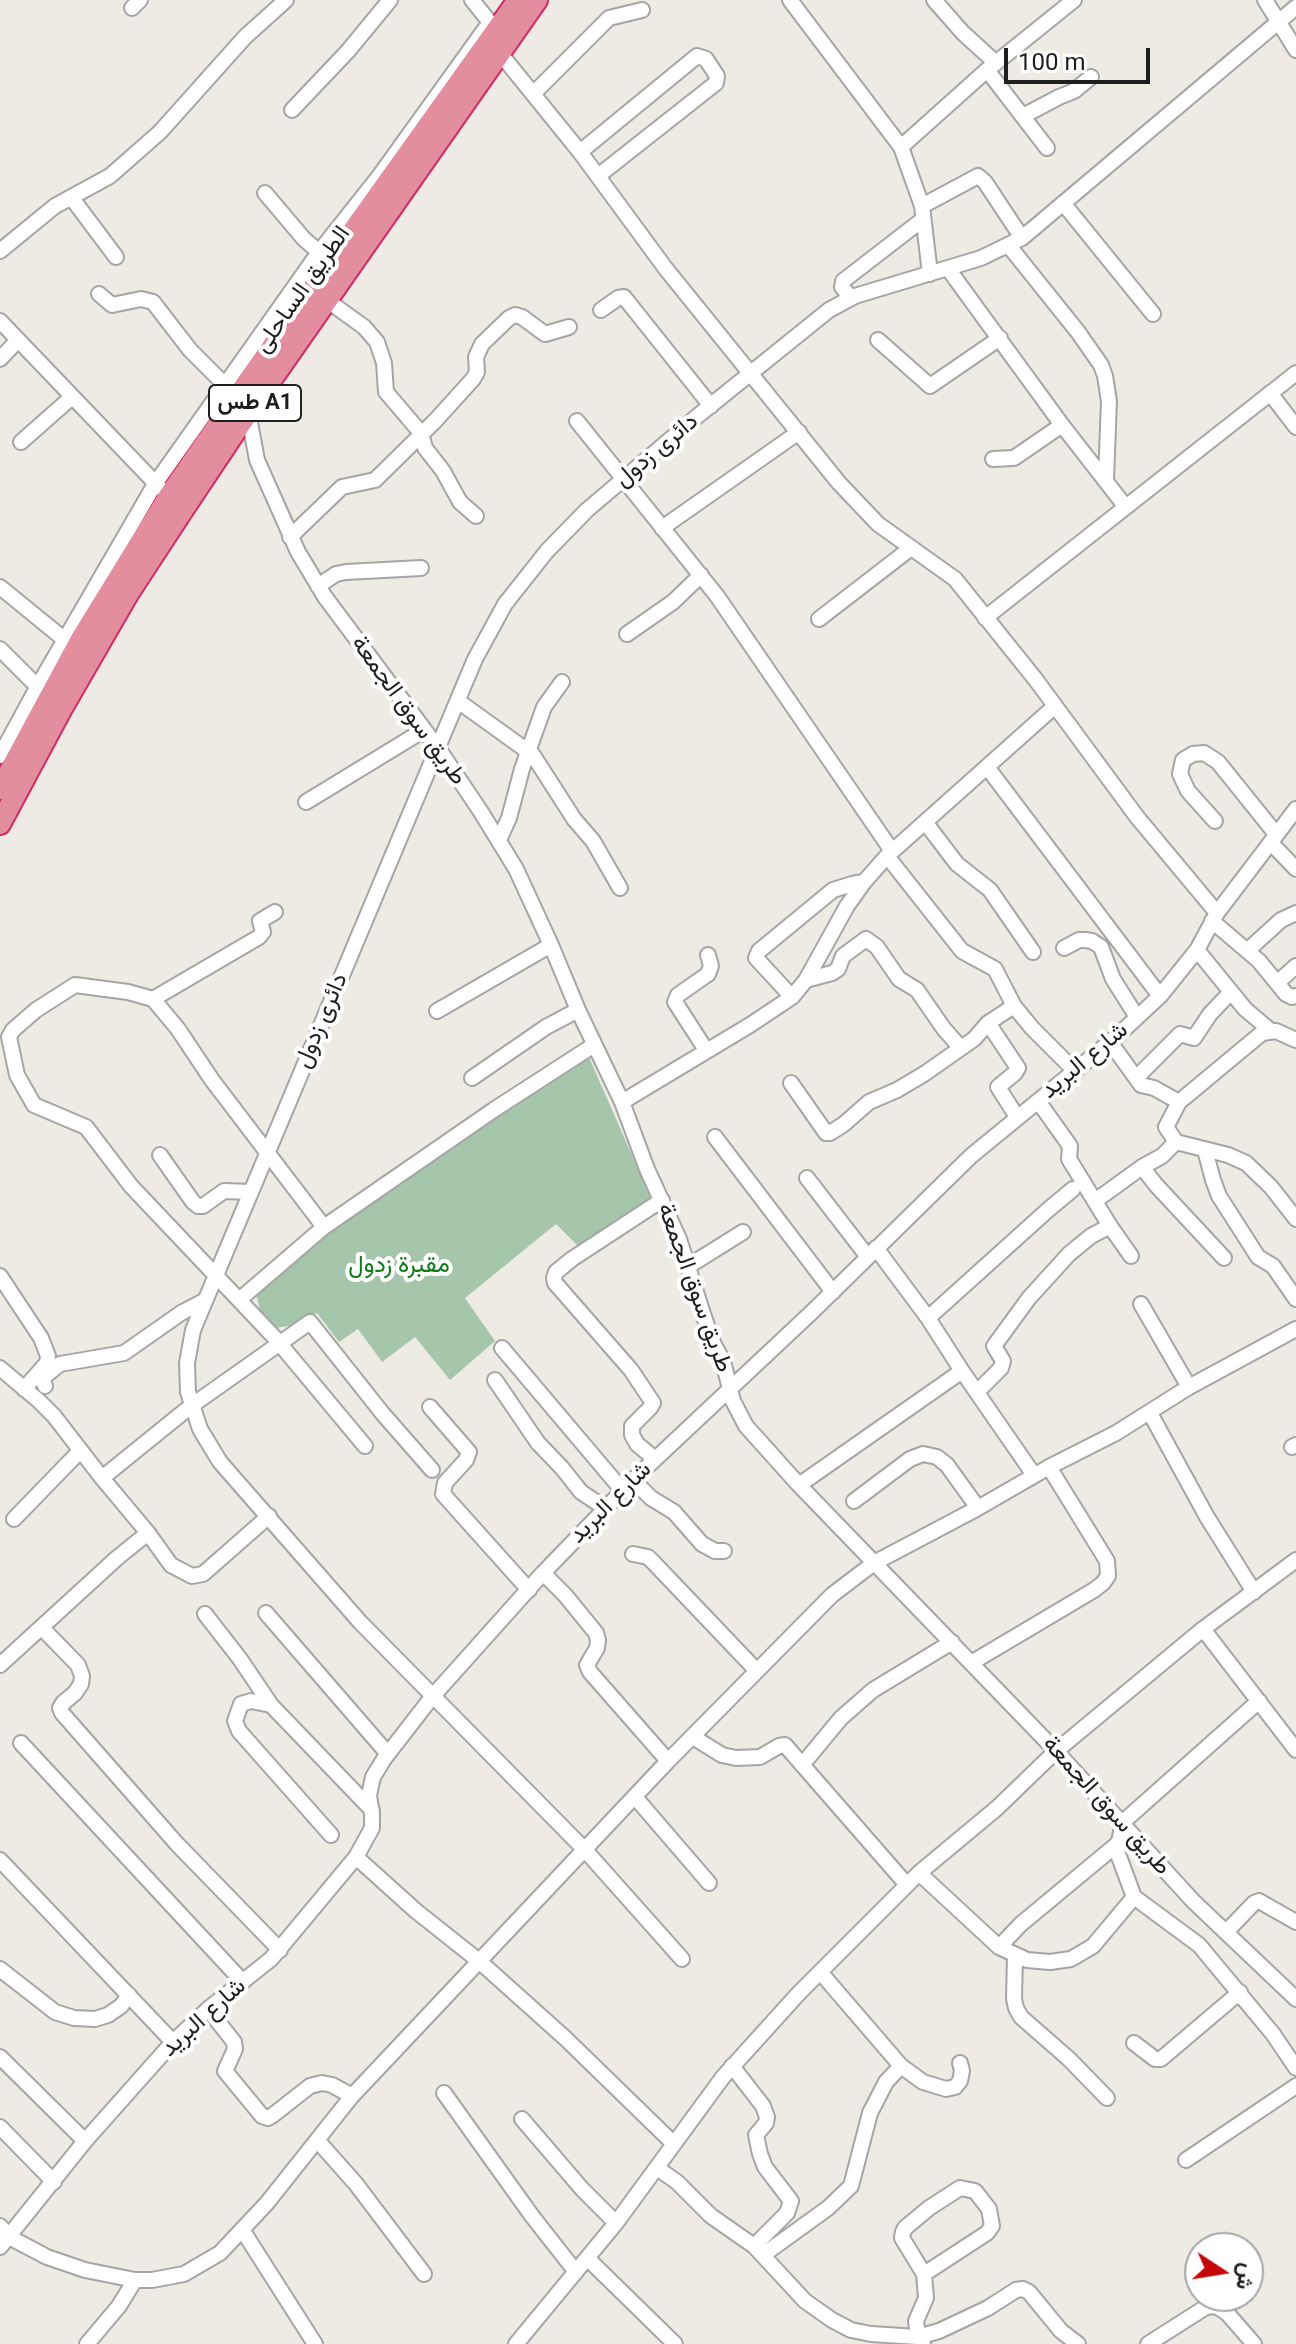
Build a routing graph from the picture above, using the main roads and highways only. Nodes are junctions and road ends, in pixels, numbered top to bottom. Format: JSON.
{"nodes":[{"id":1,"x":518,"y":0,"type":"edge"},
{"id":2,"x":537,"y":0,"type":"edge"},
{"id":3,"x":485,"y":12,"type":"edge"},
{"id":4,"x":403,"y":177,"type":"junction"},
{"id":5,"x":49,"y":698,"type":"junction"},
{"id":6,"x":0,"y":789,"type":"edge"},
{"id":7,"x":0,"y":824,"type":"edge"}],
"edges":[{"from":1,"to":3,"type":"highway","name":"الطريق الساحلى","number":"طس A1"},
{"from":2,"to":4,"type":"highway","name":"الطريق الساحلى","number":"طس A1"},
{"from":3,"to":4,"type":"highway","name":"الطريق الساحلى","number":"طس A1"},
{"from":4,"to":5,"type":"highway","name":"الطريق الساحلى","number":"طس A1"},
{"from":4,"to":5,"type":"highway","name":"الطريق الساحلى","number":"طس A1"},
{"from":5,"to":6,"type":"highway","name":"الطريق الساحلى","number":"طس A1"},
{"from":5,"to":7,"type":"highway","name":"الطريق الساحلى","number":"طس A1"}]}
